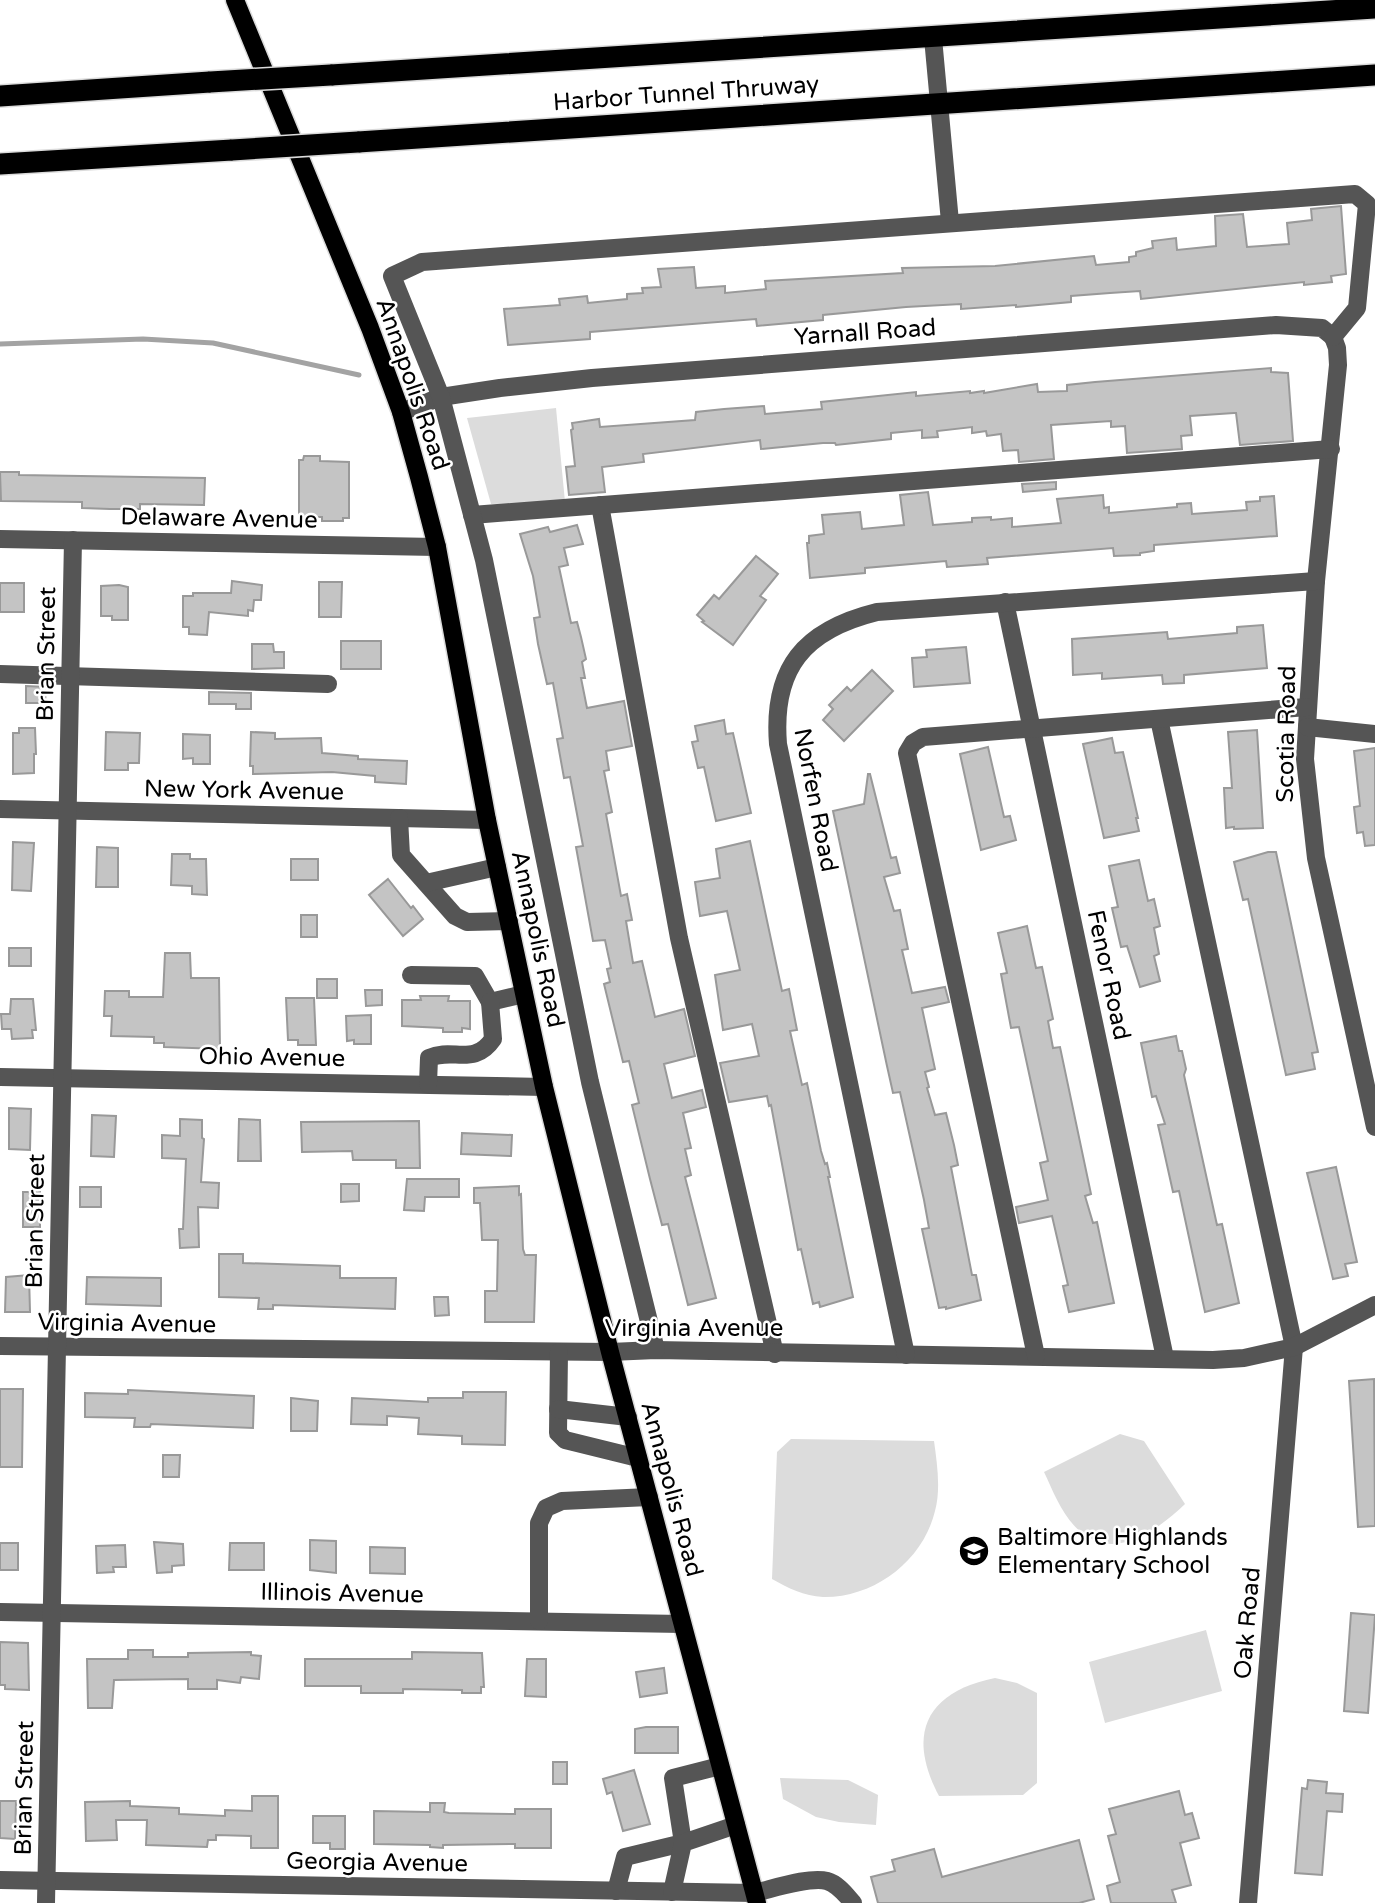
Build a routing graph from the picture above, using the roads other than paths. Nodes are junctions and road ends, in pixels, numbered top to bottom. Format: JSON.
{"nodes":[{"id":1,"x":235,"y":0,"type":"edge"},
{"id":2,"x":1374,"y":0,"type":"edge"},
{"id":3,"x":1375,"y":8,"type":"edge"},
{"id":4,"x":1310,"y":13,"type":"junction"},
{"id":5,"x":933,"y":38,"type":"junction"},
{"id":6,"x":1375,"y":75,"type":"edge"},
{"id":7,"x":0,"y":96,"type":"edge"},
{"id":8,"x":939,"y":103,"type":"junction"},
{"id":9,"x":0,"y":164,"type":"edge"},
{"id":10,"x":950,"y":222,"type":"junction"},
{"id":11,"x":1333,"y":337,"type":"junction"},
{"id":12,"x":441,"y":397,"type":"junction"},
{"id":13,"x":401,"y":412,"type":"junction"},
{"id":14,"x":1331,"y":449,"type":"junction"},
{"id":15,"x":600,"y":505,"type":"junction"},
{"id":16,"x":472,"y":515,"type":"junction"},
{"id":17,"x":0,"y":539,"type":"edge"},
{"id":18,"x":73,"y":540,"type":"junction"},
{"id":19,"x":437,"y":547,"type":"junction"},
{"id":20,"x":1317,"y":581,"type":"junction"},
{"id":21,"x":1005,"y":602,"type":"junction"},
{"id":22,"x":0,"y":674,"type":"edge"},
{"id":23,"x":71,"y":676,"type":"junction"},
{"id":24,"x":328,"y":684,"type":"dead end"},
{"id":25,"x":1307,"y":707,"type":"junction"},
{"id":26,"x":1159,"y":719,"type":"junction"},
{"id":27,"x":1307,"y":727,"type":"junction"},
{"id":28,"x":1032,"y":730,"type":"junction"},
{"id":29,"x":1375,"y":734,"type":"edge"},
{"id":30,"x":0,"y":808,"type":"edge"},
{"id":31,"x":68,"y":810,"type":"junction"},
{"id":32,"x":399,"y":818,"type":"junction"},
{"id":33,"x":487,"y":820,"type":"junction"},
{"id":34,"x":497,"y":867,"type":"junction"},
{"id":35,"x":426,"y":883,"type":"junction"},
{"id":36,"x":509,"y":921,"type":"junction"},
{"id":37,"x":411,"y":975,"type":"dead end"},
{"id":38,"x":524,"y":994,"type":"junction"},
{"id":39,"x":490,"y":1002,"type":"junction"},
{"id":40,"x":0,"y":1077,"type":"edge"},
{"id":41,"x":63,"y":1078,"type":"junction"},
{"id":42,"x":428,"y":1084,"type":"junction"},
{"id":43,"x":544,"y":1087,"type":"junction"},
{"id":44,"x":1375,"y":1127,"type":"edge"},
{"id":45,"x":1375,"y":1305,"type":"edge"},
{"id":46,"x":0,"y":1346,"type":"edge"},
{"id":47,"x":57,"y":1347,"type":"junction"},
{"id":48,"x":1294,"y":1347,"type":"junction"},
{"id":49,"x":656,"y":1350,"type":"junction"},
{"id":50,"x":559,"y":1352,"type":"junction"},
{"id":51,"x":610,"y":1352,"type":"junction"},
{"id":52,"x":775,"y":1353,"type":"junction"},
{"id":53,"x":906,"y":1355,"type":"junction"},
{"id":54,"x":1036,"y":1356,"type":"junction"},
{"id":55,"x":1165,"y":1358,"type":"junction"},
{"id":56,"x":558,"y":1409,"type":"junction"},
{"id":57,"x":628,"y":1418,"type":"junction"},
{"id":58,"x":638,"y":1458,"type":"junction"},
{"id":59,"x":649,"y":1497,"type":"junction"},
{"id":60,"x":0,"y":1612,"type":"edge"},
{"id":61,"x":52,"y":1613,"type":"junction"},
{"id":62,"x":540,"y":1621,"type":"junction"},
{"id":63,"x":682,"y":1624,"type":"junction"},
{"id":64,"x":720,"y":1766,"type":"junction"},
{"id":65,"x":736,"y":1825,"type":"junction"},
{"id":66,"x":683,"y":1843,"type":"junction"},
{"id":67,"x":0,"y":1880,"type":"edge"},
{"id":68,"x":46,"y":1881,"type":"junction"},
{"id":69,"x":616,"y":1891,"type":"junction"},
{"id":70,"x":672,"y":1892,"type":"junction"},
{"id":71,"x":755,"y":1898,"type":"edge"},
{"id":72,"x":46,"y":1903,"type":"edge"},
{"id":73,"x":853,"y":1903,"type":"edge"},
{"id":74,"x":1248,"y":1903,"type":"edge"}],
"edges":[{"from":1,"to":13,"type":"main road","name":"Annapolis Road"},
{"from":2,"to":4,"type":"highway"},
{"from":3,"to":4,"type":"highway","name":"Harbor Tunnel Thruway"},
{"from":4,"to":5,"type":"highway","name":"Harbor Tunnel Thruway"},
{"from":5,"to":7,"type":"highway","name":"Harbor Tunnel Thruway","bridge":true},
{"from":5,"to":8,"type":"street"},
{"from":6,"to":8,"type":"highway","name":"Harbor Tunnel Thruway"},
{"from":8,"to":9,"type":"highway","name":"Harbor Tunnel Thruway","bridge":true},
{"from":8,"to":10,"type":"street"},
{"from":10,"to":11,"type":"street"},
{"from":10,"to":12,"type":"street"},
{"from":11,"to":12,"type":"street","name":"Yarnall Road"},
{"from":11,"to":14,"type":"street","name":"Scotia Road"},
{"from":12,"to":13,"type":"street","name":"Yarnall Road"},
{"from":12,"to":16,"type":"street"},
{"from":13,"to":19,"type":"main road","name":"Annapolis Road"},
{"from":14,"to":15,"type":"street"},
{"from":14,"to":20,"type":"street","name":"Scotia Road"},
{"from":15,"to":16,"type":"street"},
{"from":15,"to":52,"type":"street"},
{"from":16,"to":49,"type":"street"},
{"from":17,"to":18,"type":"street","name":"Delaware Avenue"},
{"from":18,"to":19,"type":"street","name":"Delaware Avenue"},
{"from":18,"to":23,"type":"street","name":"Brian Street"},
{"from":19,"to":33,"type":"main road","name":"Annapolis Road"},
{"from":20,"to":21,"type":"street","name":"Norfen Road"},
{"from":20,"to":25,"type":"street","name":"Scotia Road"},
{"from":21,"to":28,"type":"street","name":"Fenor Road"},
{"from":21,"to":53,"type":"street","name":"Norfen Road"},
{"from":22,"to":23,"type":"street"},
{"from":23,"to":24,"type":"street"},
{"from":23,"to":31,"type":"street","name":"Brian Street"},
{"from":25,"to":26,"type":"street"},
{"from":25,"to":27,"type":"street","name":"Scotia Road"},
{"from":26,"to":28,"type":"street"},
{"from":26,"to":48,"type":"street","name":"Oak Road"},
{"from":27,"to":29,"type":"street"},
{"from":27,"to":44,"type":"street","name":"Scotia Road"},
{"from":28,"to":54,"type":"street"},
{"from":28,"to":55,"type":"street","name":"Fenor Road"},
{"from":30,"to":31,"type":"street","name":"New York Avenue"},
{"from":31,"to":32,"type":"street","name":"New York Avenue"},
{"from":31,"to":41,"type":"street","name":"Brian Street"},
{"from":32,"to":33,"type":"street","name":"New York Avenue"},
{"from":32,"to":35,"type":"street"},
{"from":33,"to":34,"type":"main road","name":"Annapolis Road"},
{"from":34,"to":35,"type":"street"},
{"from":34,"to":36,"type":"main road","name":"Annapolis Road"},
{"from":35,"to":36,"type":"street"},
{"from":36,"to":38,"type":"main road","name":"Annapolis Road"},
{"from":37,"to":39,"type":"street"},
{"from":38,"to":39,"type":"street"},
{"from":38,"to":43,"type":"main road","name":"Annapolis Road"},
{"from":39,"to":42,"type":"street"},
{"from":40,"to":41,"type":"street","name":"Ohio Avenue"},
{"from":41,"to":42,"type":"street","name":"Ohio Avenue"},
{"from":41,"to":47,"type":"street","name":"Brian Street"},
{"from":42,"to":43,"type":"street","name":"Ohio Avenue"},
{"from":43,"to":51,"type":"main road","name":"Annapolis Road"},
{"from":45,"to":48,"type":"street","name":"Virginia Avenue"},
{"from":46,"to":47,"type":"street","name":"Virginia Avenue"},
{"from":47,"to":50,"type":"street","name":"Virginia Avenue"},
{"from":47,"to":61,"type":"street","name":"Brian Street"},
{"from":48,"to":55,"type":"street","name":"Virginia Avenue"},
{"from":48,"to":74,"type":"street","name":"Oak Road"},
{"from":49,"to":51,"type":"street","name":"Virginia Avenue"},
{"from":49,"to":52,"type":"street","name":"Virginia Avenue"},
{"from":50,"to":51,"type":"street","name":"Virginia Avenue"},
{"from":50,"to":56,"type":"street"},
{"from":51,"to":57,"type":"main road","name":"Annapolis Road"},
{"from":52,"to":53,"type":"street","name":"Virginia Avenue"},
{"from":53,"to":54,"type":"street","name":"Virginia Avenue"},
{"from":54,"to":55,"type":"street","name":"Virginia Avenue"},
{"from":56,"to":57,"type":"street"},
{"from":56,"to":58,"type":"street"},
{"from":57,"to":58,"type":"main road","name":"Annapolis Road"},
{"from":58,"to":59,"type":"main road","name":"Annapolis Road"},
{"from":59,"to":62,"type":"street"},
{"from":59,"to":63,"type":"main road","name":"Annapolis Road"},
{"from":60,"to":61,"type":"street","name":"Illinois Avenue"},
{"from":61,"to":62,"type":"street","name":"Illinois Avenue"},
{"from":61,"to":68,"type":"street","name":"Brian Street"},
{"from":62,"to":63,"type":"street","name":"Illinois Avenue"},
{"from":63,"to":64,"type":"main road","name":"Annapolis Road"},
{"from":64,"to":65,"type":"main road","name":"Annapolis Road"},
{"from":64,"to":66,"type":"street"},
{"from":65,"to":66,"type":"street"},
{"from":65,"to":71,"type":"main road","name":"Annapolis Road"},
{"from":66,"to":69,"type":"street"},
{"from":66,"to":70,"type":"street"},
{"from":67,"to":68,"type":"street","name":"Georgia Avenue"},
{"from":68,"to":69,"type":"street","name":"Georgia Avenue"},
{"from":68,"to":72,"type":"street","name":"Brian Street"},
{"from":69,"to":70,"type":"street","name":"Georgia Avenue"},
{"from":70,"to":71,"type":"street","name":"Georgia Avenue"},
{"from":71,"to":73,"type":"street","name":"Georgia Avenue"}]}
